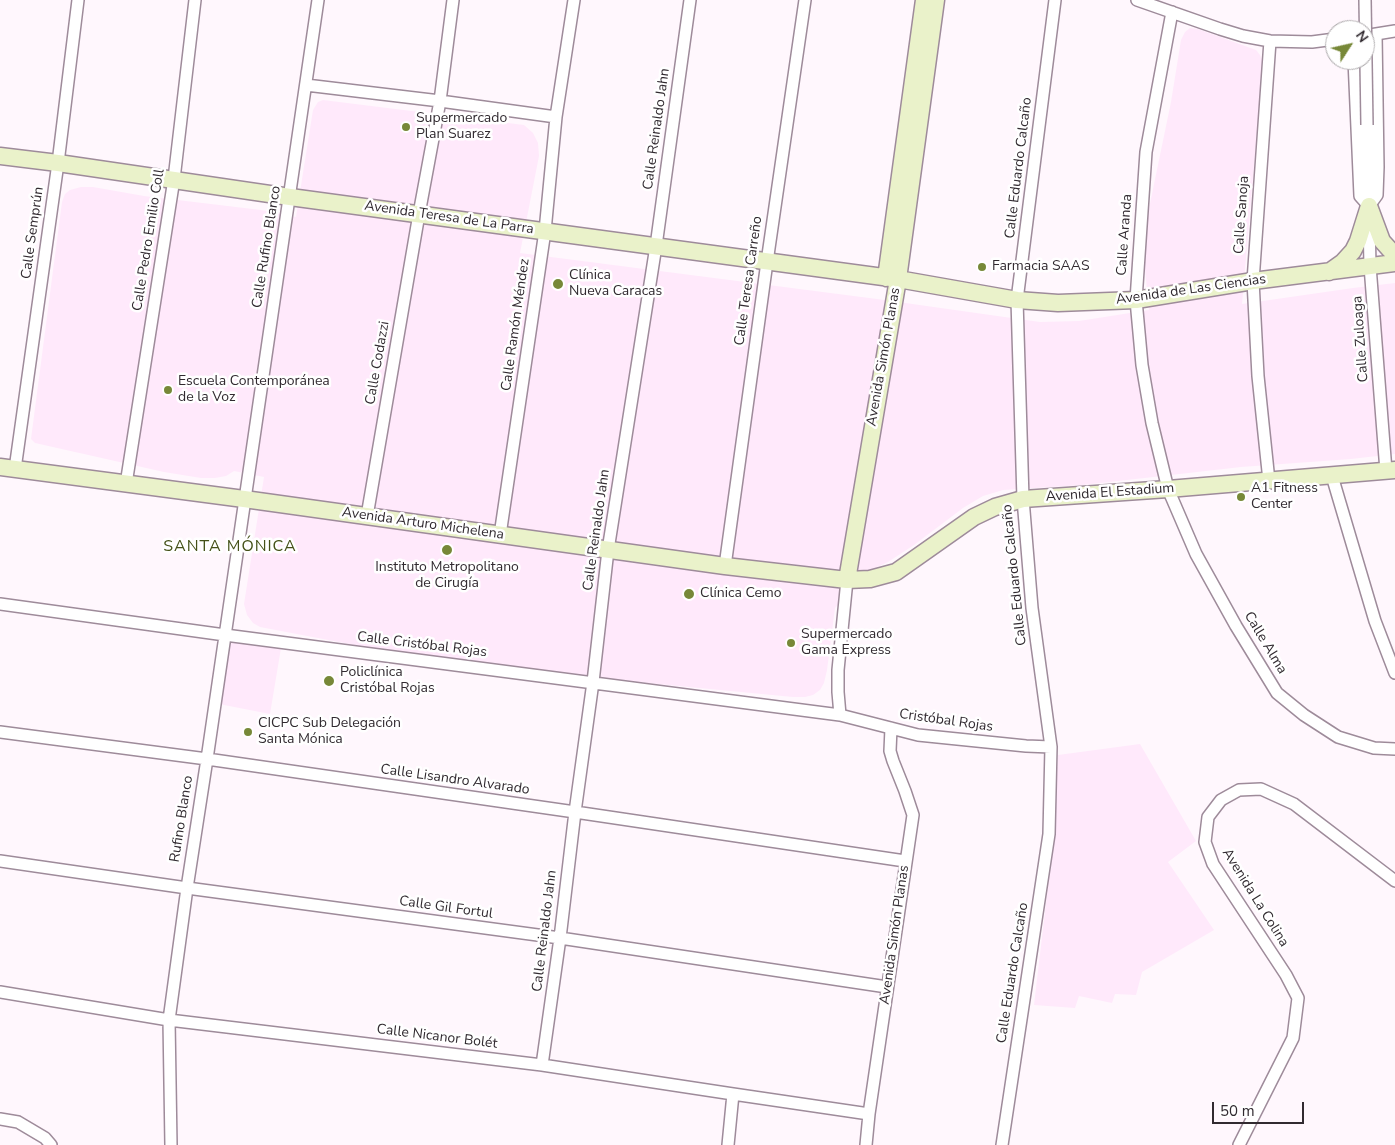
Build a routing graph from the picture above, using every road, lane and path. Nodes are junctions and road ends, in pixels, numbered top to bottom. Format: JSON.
{"nodes":[{"id":1,"x":78,"y":0,"type":"edge"},
{"id":2,"x":195,"y":0,"type":"edge"},
{"id":3,"x":318,"y":0,"type":"edge"},
{"id":4,"x":453,"y":0,"type":"edge"},
{"id":5,"x":574,"y":0,"type":"edge"},
{"id":6,"x":690,"y":0,"type":"edge"},
{"id":7,"x":805,"y":0,"type":"edge"},
{"id":8,"x":924,"y":0,"type":"edge"},
{"id":9,"x":936,"y":0,"type":"edge"},
{"id":10,"x":1055,"y":0,"type":"edge"},
{"id":11,"x":1137,"y":0,"type":"edge"},
{"id":12,"x":1366,"y":0,"type":"edge"},
{"id":13,"x":1172,"y":12,"type":"junction"},
{"id":14,"x":1395,"y":31,"type":"edge"},
{"id":15,"x":1375,"y":34,"type":"edge"},
{"id":16,"x":1325,"y":40,"type":"edge"},
{"id":17,"x":1270,"y":41,"type":"junction"},
{"id":18,"x":1354,"y":70,"type":"edge"},
{"id":19,"x":1373,"y":70,"type":"edge"},
{"id":20,"x":306,"y":85,"type":"junction"},
{"id":21,"x":440,"y":101,"type":"junction"},
{"id":22,"x":556,"y":116,"type":"junction"},
{"id":23,"x":0,"y":156,"type":"edge"},
{"id":24,"x":58,"y":163,"type":"junction"},
{"id":25,"x":174,"y":180,"type":"junction"},
{"id":26,"x":290,"y":197,"type":"junction"},
{"id":27,"x":1369,"y":206,"type":"junction"},
{"id":28,"x":419,"y":214,"type":"junction"},
{"id":29,"x":545,"y":232,"type":"junction"},
{"id":30,"x":656,"y":246,"type":"junction"},
{"id":31,"x":1395,"y":253,"type":"edge"},
{"id":32,"x":767,"y":262,"type":"junction"},
{"id":33,"x":1395,"y":263,"type":"edge"},
{"id":34,"x":1370,"y":266,"type":"junction"},
{"id":35,"x":1329,"y":272,"type":"junction"},
{"id":36,"x":892,"y":279,"type":"junction"},
{"id":37,"x":1253,"y":281,"type":"junction"},
{"id":38,"x":1018,"y":300,"type":"junction"},
{"id":39,"x":1136,"y":300,"type":"junction"},
{"id":40,"x":8,"y":468,"type":"edge"},
{"id":41,"x":1390,"y":470,"type":"edge"},
{"id":42,"x":1332,"y":476,"type":"junction"},
{"id":43,"x":1269,"y":481,"type":"junction"},
{"id":44,"x":126,"y":484,"type":"junction"},
{"id":45,"x":1168,"y":489,"type":"junction"},
{"id":46,"x":244,"y":499,"type":"junction"},
{"id":47,"x":1023,"y":500,"type":"junction"},
{"id":48,"x":367,"y":516,"type":"junction"},
{"id":49,"x":500,"y":535,"type":"junction"},
{"id":50,"x":608,"y":550,"type":"junction"},
{"id":51,"x":725,"y":566,"type":"junction"},
{"id":52,"x":847,"y":580,"type":"junction"},
{"id":53,"x":0,"y":604,"type":"edge"},
{"id":54,"x":225,"y":635,"type":"junction"},
{"id":55,"x":1395,"y":673,"type":"edge"},
{"id":56,"x":594,"y":682,"type":"junction"},
{"id":57,"x":840,"y":715,"type":"junction"},
{"id":58,"x":891,"y":728,"type":"junction"},
{"id":59,"x":0,"y":732,"type":"edge"},
{"id":60,"x":1051,"y":747,"type":"junction"},
{"id":61,"x":1395,"y":749,"type":"edge"},
{"id":62,"x":207,"y":759,"type":"junction"},
{"id":63,"x":575,"y":812,"type":"junction"},
{"id":64,"x":0,"y":861,"type":"edge"},
{"id":65,"x":905,"y":861,"type":"junction"},
{"id":66,"x":1395,"y":881,"type":"edge"},
{"id":67,"x":187,"y":888,"type":"junction"},
{"id":68,"x":560,"y":938,"type":"junction"},
{"id":69,"x":887,"y":986,"type":"junction"},
{"id":70,"x":0,"y":992,"type":"edge"},
{"id":71,"x":169,"y":1020,"type":"junction"},
{"id":72,"x":542,"y":1065,"type":"junction"},
{"id":73,"x":732,"y":1094,"type":"junction"},
{"id":74,"x":869,"y":1114,"type":"junction"},
{"id":75,"x":0,"y":1119,"type":"edge"},
{"id":76,"x":51,"y":1145,"type":"edge"},
{"id":77,"x":171,"y":1145,"type":"edge"},
{"id":78,"x":728,"y":1145,"type":"edge"},
{"id":79,"x":866,"y":1145,"type":"edge"},
{"id":80,"x":1002,"y":1145,"type":"edge"},
{"id":81,"x":1239,"y":1145,"type":"edge"}],
"edges":[{"from":1,"to":24,"type":"street","name":"Calle Semprún"},
{"from":2,"to":25,"type":"street","name":"Calle Pedro Emilio Coll"},
{"from":3,"to":20,"type":"street","name":"Calle Rufino Blanco"},
{"from":4,"to":21,"type":"street"},
{"from":5,"to":22,"type":"street","name":"Calle Ramón Méndez"},
{"from":6,"to":30,"type":"street","name":"Calle Reinaldo Jahn"},
{"from":7,"to":32,"type":"street","name":"Calle Teresa Carreño"},
{"from":8,"to":36,"type":"street","name":"Avenida Simón Planas"},
{"from":9,"to":36,"type":"street","name":"Avenida Simón Planas"},
{"from":10,"to":38,"type":"street","name":"Calle Eduardo Calcaño"},
{"from":11,"to":13,"type":"street"},
{"from":12,"to":27,"type":"street","bridge":true},
{"from":13,"to":17,"type":"street"},
{"from":13,"to":39,"type":"street","name":"Calle Aranda"},
{"from":14,"to":15,"type":"street"},
{"from":16,"to":17,"type":"street"},
{"from":17,"to":37,"type":"street","name":"Calle Sanoja"},
{"from":18,"to":27,"type":"street","name":"Calle Zuloaga"},
{"from":19,"to":27,"type":"street","name":"Calle Zuloaga"},
{"from":20,"to":21,"type":"street"},
{"from":20,"to":26,"type":"street","name":"Calle Rufino Blanco"},
{"from":21,"to":22,"type":"street"},
{"from":21,"to":28,"type":"street","name":"Calle Codazzi"},
{"from":22,"to":29,"type":"street","name":"Calle Ramón Méndez"},
{"from":23,"to":24,"type":"street","name":"Avenida Teresa de La Parra"},
{"from":24,"to":25,"type":"street","name":"Avenida Teresa de La Parra"},
{"from":24,"to":40,"type":"street","name":"Calle Semprún"},
{"from":25,"to":26,"type":"street","name":"Avenida Teresa de La Parra"},
{"from":25,"to":44,"type":"street","name":"Calle Pedro Emilio Coll"},
{"from":26,"to":28,"type":"street","name":"Avenida Teresa de La Parra"},
{"from":26,"to":46,"type":"street","name":"Calle Rufino Blanco"},
{"from":27,"to":31,"type":"street"},
{"from":27,"to":34,"type":"street","name":"Calle Zuloaga"},
{"from":27,"to":35,"type":"street"},
{"from":28,"to":29,"type":"street","name":"Avenida Teresa de La Parra"},
{"from":28,"to":48,"type":"street","name":"Calle Codazzi"},
{"from":29,"to":30,"type":"street","name":"Avenida Teresa de La Parra"},
{"from":29,"to":49,"type":"street","name":"Calle Ramón Méndez"},
{"from":30,"to":32,"type":"street","name":"Avenida Teresa de La Parra"},
{"from":30,"to":50,"type":"street","name":"Calle Reinaldo Jahn"},
{"from":32,"to":36,"type":"street","name":"Avenida Teresa de La Parra"},
{"from":32,"to":51,"type":"street","name":"Calle Teresa Carreño"},
{"from":33,"to":34,"type":"street","name":"Avenida de Las Ciencias"},
{"from":34,"to":35,"type":"street","name":"Avenida de Las Ciencias"},
{"from":34,"to":41,"type":"street","name":"Calle Zuloaga"},
{"from":35,"to":37,"type":"street","name":"Avenida de Las Ciencias"},
{"from":36,"to":38,"type":"street","name":"Avenida de Las Ciencias"},
{"from":36,"to":52,"type":"street","name":"Avenida Simón Planas"},
{"from":37,"to":39,"type":"street","name":"Avenida de Las Ciencias"},
{"from":37,"to":43,"type":"street","name":"Calle Sanoja"},
{"from":38,"to":39,"type":"street","name":"Avenida de Las Ciencias"},
{"from":38,"to":47,"type":"street","name":"Calle Eduardo Calcaño"},
{"from":39,"to":45,"type":"street","name":"Calle Aranda"},
{"from":40,"to":44,"type":"street","name":"Avenida Arturo Michelena"},
{"from":41,"to":42,"type":"street","name":"Avenida El Estadium"},
{"from":42,"to":43,"type":"street","name":"Avenida El Estadium"},
{"from":42,"to":55,"type":"street"},
{"from":43,"to":45,"type":"street","name":"Avenida El Estadium"},
{"from":44,"to":46,"type":"street","name":"Avenida Arturo Michelena"},
{"from":45,"to":47,"type":"street","name":"Avenida El Estadium"},
{"from":45,"to":61,"type":"street","name":"Calle Alma"},
{"from":46,"to":48,"type":"street","name":"Avenida Arturo Michelena"},
{"from":46,"to":54,"type":"street","name":"Rufino Blanco"},
{"from":47,"to":52,"type":"street","name":"Avenida El Estadium"},
{"from":47,"to":60,"type":"street","name":"Calle Eduardo Calcaño"},
{"from":48,"to":49,"type":"street","name":"Avenida Arturo Michelena"},
{"from":49,"to":50,"type":"street","name":"Avenida Arturo Michelena"},
{"from":50,"to":51,"type":"street","name":"Avenida Arturo Michelena"},
{"from":50,"to":56,"type":"street","name":"Calle Reinaldo Jahn"},
{"from":51,"to":52,"type":"street","name":"Avenida Arturo Michelena"},
{"from":52,"to":57,"type":"street","name":"Avenida Simón Planas"},
{"from":53,"to":54,"type":"street","name":"Calle Cristóbal Rojas"},
{"from":54,"to":56,"type":"street","name":"Calle Cristóbal Rojas"},
{"from":54,"to":62,"type":"street","name":"Rufino Blanco"},
{"from":56,"to":57,"type":"street","name":"Calle Cristóbal Rojas"},
{"from":56,"to":63,"type":"street","name":"Calle Reinaldo Jahn"},
{"from":57,"to":58,"type":"street","name":"Cristóbal Rojas"},
{"from":58,"to":60,"type":"street","name":"Cristóbal Rojas"},
{"from":58,"to":65,"type":"street","name":"Avenida Simón Planas"},
{"from":59,"to":62,"type":"street","name":"Calle Lisandro Alvarado"},
{"from":60,"to":80,"type":"street","name":"Calle Eduardo Calcaño"},
{"from":62,"to":63,"type":"street","name":"Calle Lisandro Alvarado"},
{"from":62,"to":67,"type":"street","name":"Rufino Blanco"},
{"from":63,"to":65,"type":"street","name":"Calle Lisandro Alvarado"},
{"from":63,"to":68,"type":"street","name":"Calle Reinaldo Jahn"},
{"from":64,"to":67,"type":"street","name":"Calle Gil Fortul"},
{"from":65,"to":69,"type":"street","name":"Avenida Simón Planas"},
{"from":66,"to":81,"type":"street","name":"Avenida La Colina"},
{"from":67,"to":68,"type":"street","name":"Calle Gil Fortul"},
{"from":67,"to":71,"type":"street","name":"Rufino Blanco"},
{"from":68,"to":69,"type":"street","name":"Calle Gil Fortul"},
{"from":68,"to":72,"type":"street","name":"Calle Reinaldo Jahn"},
{"from":69,"to":74,"type":"street","name":"Avenida Simón Planas"},
{"from":70,"to":71,"type":"street","name":"Calle Nicanor Bolét"},
{"from":71,"to":72,"type":"street","name":"Calle Nicanor Bolét"},
{"from":71,"to":77,"type":"street","name":"Rufino Blanco"},
{"from":72,"to":73,"type":"street","name":"Calle Nicanor Bolét"},
{"from":73,"to":74,"type":"street","name":"Calle Nicanor Bolét"},
{"from":73,"to":78,"type":"street"},
{"from":74,"to":79,"type":"street","name":"Avenida Simón Planas"},
{"from":75,"to":76,"type":"street"}]}
